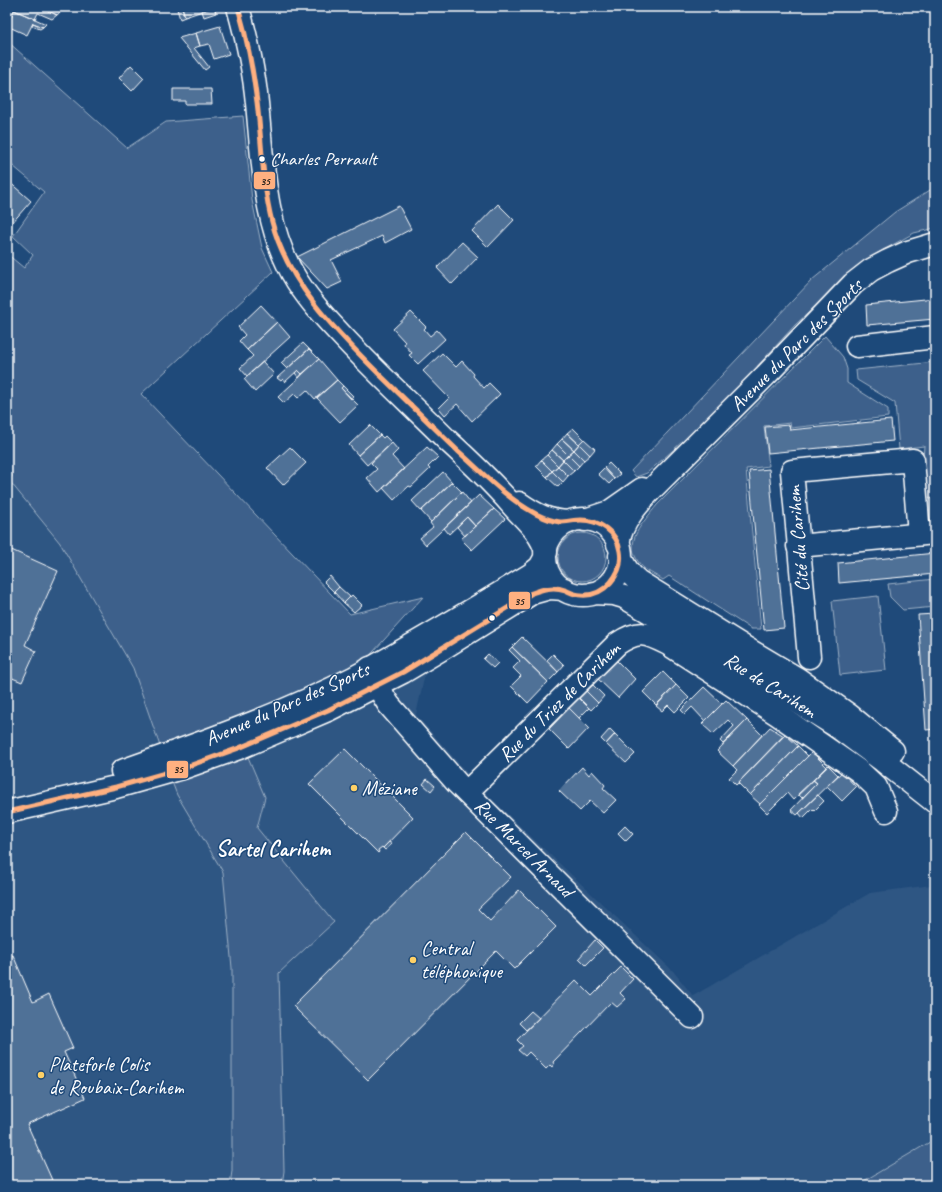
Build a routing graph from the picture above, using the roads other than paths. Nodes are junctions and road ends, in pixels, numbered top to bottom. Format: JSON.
{"nodes":[{"id":1,"x":238,"y":7,"type":"edge"},
{"id":2,"x":935,"y":244,"type":"edge"},
{"id":3,"x":935,"y":338,"type":"edge"},
{"id":4,"x":857,"y":346,"type":"dead end"},
{"id":5,"x":671,"y":469,"type":"junction"},
{"id":6,"x":496,"y":486,"type":"junction"},
{"id":7,"x":577,"y":521,"type":"junction"},
{"id":8,"x":927,"y":534,"type":"edge"},
{"id":9,"x":798,"y":546,"type":"junction"},
{"id":10,"x":619,"y":550,"type":"junction"},
{"id":11,"x":546,"y":555,"type":"junction"},
{"id":12,"x":564,"y":589,"type":"junction"},
{"id":13,"x":593,"y":593,"type":"junction"},
{"id":14,"x":809,"y":657,"type":"dead end"},
{"id":15,"x":374,"y":676,"type":"junction"},
{"id":16,"x":935,"y":787,"type":"edge"},
{"id":17,"x":467,"y":792,"type":"junction"},
{"id":18,"x":935,"y":802,"type":"edge"},
{"id":19,"x":886,"y":810,"type":"dead end"},
{"id":20,"x":7,"y":811,"type":"edge"},
{"id":21,"x":692,"y":1017,"type":"dead end"}],
"edges":[{"from":1,"to":6,"type":"street"},
{"from":2,"to":5,"type":"street","name":"Avenue du Parc des Sports"},
{"from":3,"to":4,"type":"street"},
{"from":5,"to":7,"type":"street","name":"Avenue du Parc des Sports"},
{"from":5,"to":10,"type":"street","name":"Avenue du Parc des Sports"},
{"from":6,"to":7,"type":"street"},
{"from":6,"to":11,"type":"street"},
{"from":7,"to":10,"type":"street"},
{"from":7,"to":11,"type":"street"},
{"from":8,"to":9,"type":"street"},
{"from":8,"to":9,"type":"street","name":"Cité du Carihem"},
{"from":9,"to":14,"type":"street","name":"Cité du Carihem"},
{"from":10,"to":13,"type":"street"},
{"from":10,"to":16,"type":"street","name":"Rue de Carihem"},
{"from":11,"to":12,"type":"street"},
{"from":11,"to":15,"type":"street","name":"Avenue du Parc des Sports"},
{"from":12,"to":13,"type":"street"},
{"from":12,"to":15,"type":"street","name":"Avenue du Parc des Sports"},
{"from":13,"to":18,"type":"street","name":"Rue de Carihem"},
{"from":15,"to":17,"type":"street","name":"Rue Marcel Arnaud"},
{"from":15,"to":20,"type":"street","name":"Avenue du Parc des Sports"},
{"from":17,"to":19,"type":"street","name":"Rue du Triez de Carihem"},
{"from":17,"to":21,"type":"street","name":"Rue Marcel Arnaud"}]}
